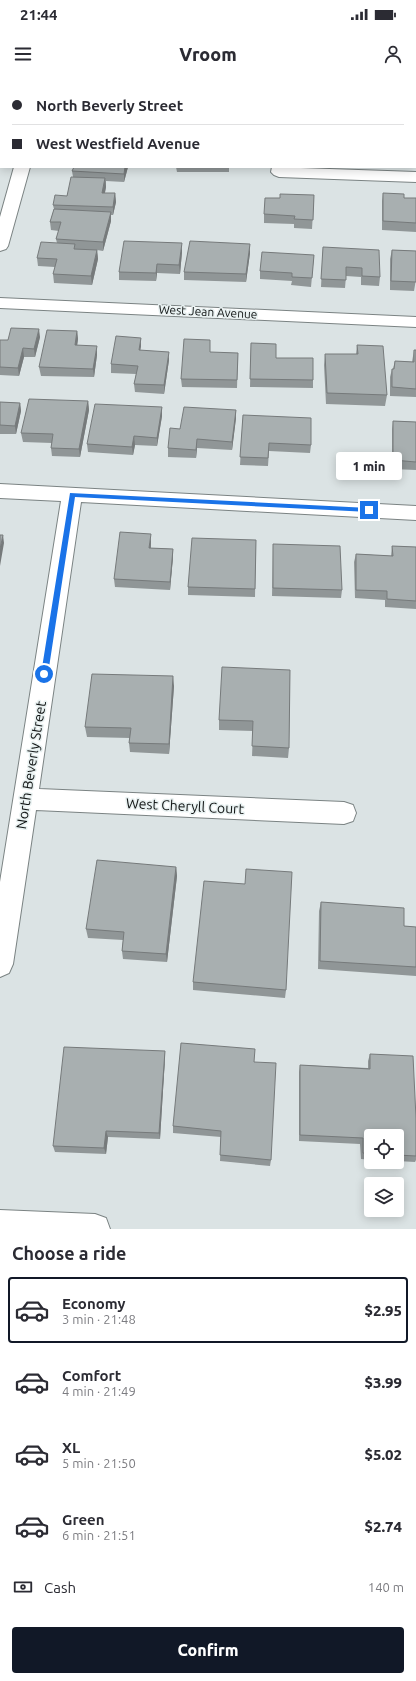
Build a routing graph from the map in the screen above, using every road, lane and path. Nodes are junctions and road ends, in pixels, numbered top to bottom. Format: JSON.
{"nodes":[{"id":1,"x":22,"y":168,"type":"edge"},
{"id":2,"x":280,"y":169,"type":"edge"},
{"id":3,"x":416,"y":177,"type":"edge"},
{"id":4,"x":0,"y":246,"type":"edge"},
{"id":5,"x":0,"y":303,"type":"edge"},
{"id":6,"x":416,"y":322,"type":"edge"},
{"id":7,"x":0,"y":492,"type":"edge"},
{"id":8,"x":72,"y":495,"type":"junction"},
{"id":9,"x":416,"y":512,"type":"edge"},
{"id":10,"x":25,"y":799,"type":"junction"},
{"id":11,"x":344,"y":813,"type":"dead end"},
{"id":12,"x":0,"y":964,"type":"edge"},
{"id":13,"x":0,"y":1225,"type":"edge"},
{"id":14,"x":95,"y":1229,"type":"edge"}],
"edges":[{"from":1,"to":4,"type":"street"},
{"from":2,"to":3,"type":"street"},
{"from":5,"to":6,"type":"street","name":"West Jean Avenue"},
{"from":7,"to":8,"type":"street"},
{"from":8,"to":9,"type":"street"},
{"from":8,"to":10,"type":"street","name":"North Beverly Street"},
{"from":10,"to":11,"type":"street","name":"West Cheryll Court"},
{"from":10,"to":12,"type":"street","name":"North Beverly Street"},
{"from":13,"to":14,"type":"street"}]}
